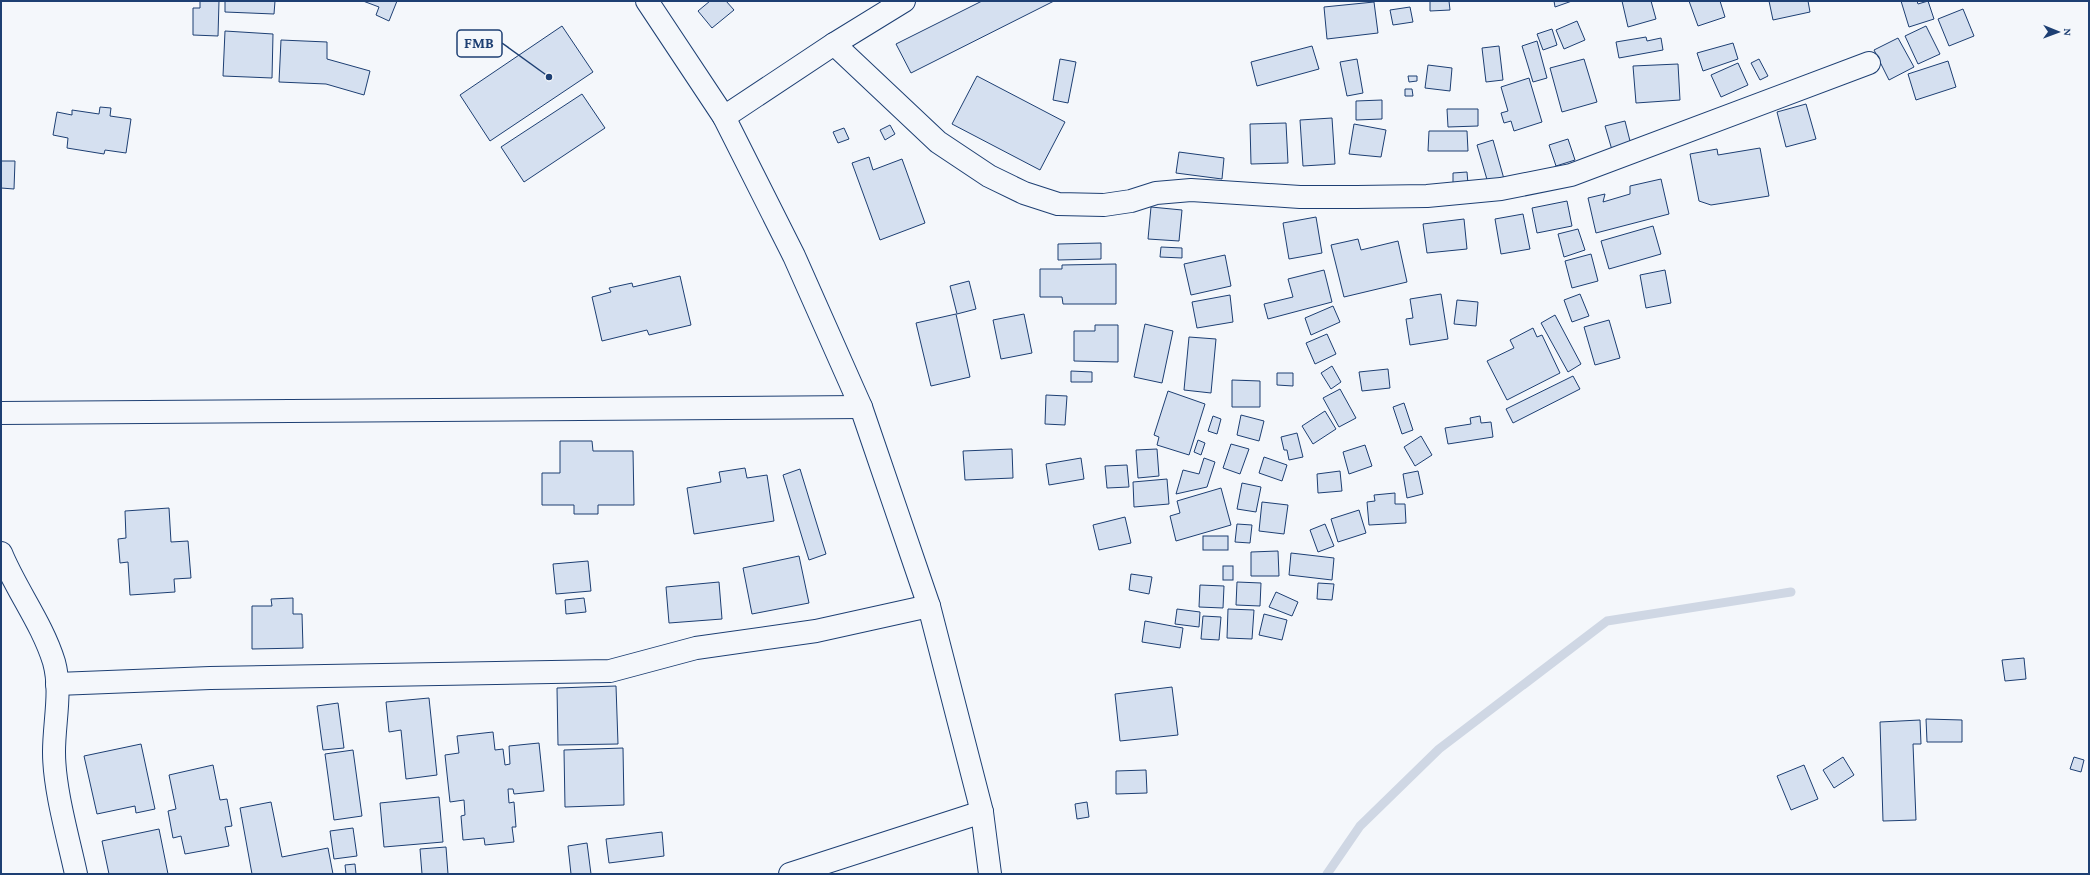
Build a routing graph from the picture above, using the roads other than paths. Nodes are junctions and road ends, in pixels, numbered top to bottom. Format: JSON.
{"nodes":[{"id":1,"x":647,"y":1,"type":"edge"},
{"id":2,"x":904,"y":1,"type":"edge"},
{"id":3,"x":834,"y":44,"type":"junction"},
{"id":4,"x":1869,"y":63,"type":"dead end"},
{"id":5,"x":724,"y":117,"type":"junction"},
{"id":6,"x":861,"y":407,"type":"junction"},
{"id":7,"x":1,"y":413,"type":"edge"},
{"id":8,"x":1,"y":553,"type":"edge"},
{"id":9,"x":929,"y":606,"type":"junction"},
{"id":10,"x":57,"y":684,"type":"junction"},
{"id":11,"x":982,"y":812,"type":"junction"},
{"id":12,"x":76,"y":874,"type":"edge"},
{"id":13,"x":790,"y":874,"type":"edge"},
{"id":14,"x":990,"y":874,"type":"edge"}],
"edges":[{"from":1,"to":5,"type":"street"},
{"from":2,"to":3,"type":"street"},
{"from":3,"to":4,"type":"street"},
{"from":3,"to":5,"type":"street"},
{"from":5,"to":6,"type":"street"},
{"from":6,"to":7,"type":"street"},
{"from":6,"to":9,"type":"street"},
{"from":8,"to":10,"type":"street"},
{"from":9,"to":10,"type":"street"},
{"from":9,"to":11,"type":"street"},
{"from":10,"to":12,"type":"street"},
{"from":11,"to":13,"type":"street"},
{"from":11,"to":14,"type":"street"}]}
